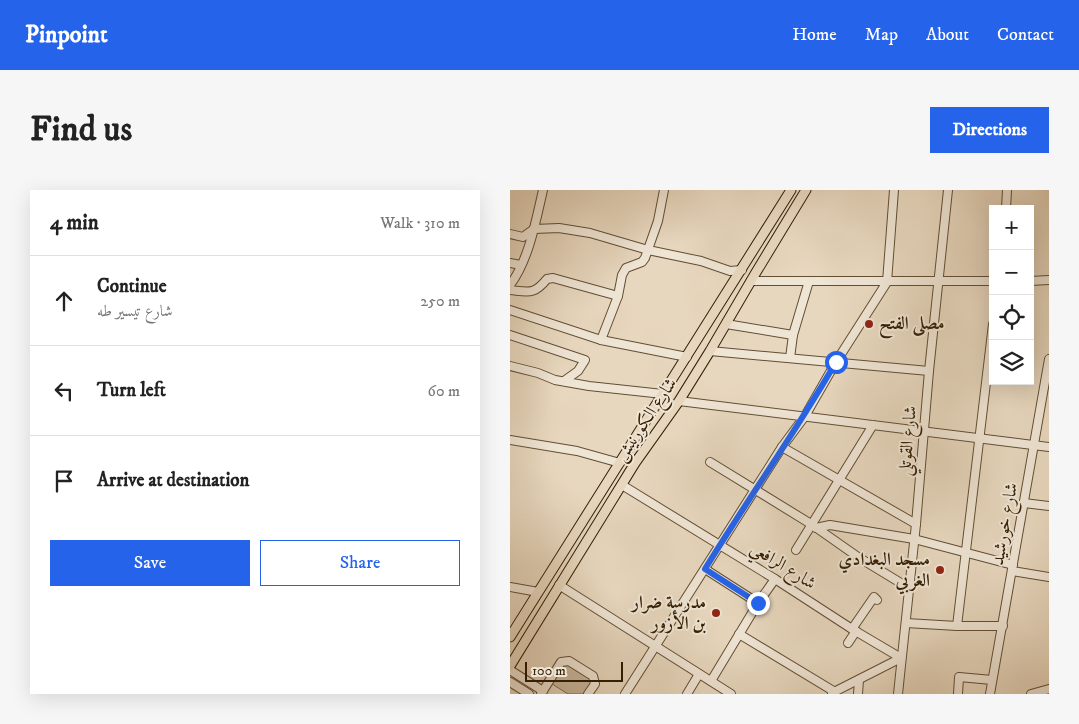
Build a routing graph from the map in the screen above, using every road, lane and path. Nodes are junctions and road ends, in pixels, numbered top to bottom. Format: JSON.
{"nodes":[{"id":1,"x":543,"y":190,"type":"edge"},
{"id":2,"x":664,"y":190,"type":"edge"},
{"id":3,"x":791,"y":190,"type":"edge"},
{"id":4,"x":806,"y":190,"type":"edge"},
{"id":5,"x":894,"y":190,"type":"edge"},
{"id":6,"x":948,"y":190,"type":"edge"},
{"id":7,"x":1007,"y":190,"type":"edge"},
{"id":8,"x":1006,"y":205,"type":"edge"},
{"id":9,"x":534,"y":229,"type":"junction"},
{"id":10,"x":510,"y":234,"type":"edge"},
{"id":11,"x":648,"y":250,"type":"junction"},
{"id":12,"x":510,"y":263,"type":"edge"},
{"id":13,"x":521,"y":265,"type":"junction"},
{"id":14,"x":742,"y":270,"type":"junction"},
{"id":15,"x":1049,"y":280,"type":"edge"},
{"id":16,"x":751,"y":281,"type":"junction"},
{"id":17,"x":809,"y":281,"type":"junction"},
{"id":18,"x":938,"y":281,"type":"junction"},
{"id":19,"x":989,"y":281,"type":"edge"},
{"id":20,"x":1034,"y":281,"type":"edge"},
{"id":21,"x":887,"y":282,"type":"junction"},
{"id":22,"x":510,"y":285,"type":"edge"},
{"id":23,"x":510,"y":290,"type":"edge"},
{"id":24,"x":618,"y":296,"type":"junction"},
{"id":25,"x":510,"y":310,"type":"edge"},
{"id":26,"x":726,"y":324,"type":"junction"},
{"id":27,"x":706,"y":326,"type":"junction"},
{"id":28,"x":720,"y":334,"type":"junction"},
{"id":29,"x":510,"y":335,"type":"edge"},
{"id":30,"x":794,"y":335,"type":"junction"},
{"id":31,"x":602,"y":340,"type":"junction"},
{"id":32,"x":991,"y":340,"type":"edge"},
{"id":33,"x":710,"y":351,"type":"junction"},
{"id":34,"x":686,"y":356,"type":"junction"},
{"id":35,"x":790,"y":358,"type":"junction"},
{"id":36,"x":1049,"y":359,"type":"edge"},
{"id":37,"x":836,"y":362,"type":"junction"},
{"id":38,"x":510,"y":366,"type":"edge"},
{"id":39,"x":1048,"y":369,"type":"edge"},
{"id":40,"x":929,"y":371,"type":"junction"},
{"id":41,"x":564,"y":381,"type":"junction"},
{"id":42,"x":663,"y":394,"type":"junction"},
{"id":43,"x":679,"y":401,"type":"junction"},
{"id":44,"x":805,"y":416,"type":"junction"},
{"id":45,"x":873,"y":425,"type":"junction"},
{"id":46,"x":924,"y":431,"type":"junction"},
{"id":47,"x":978,"y":438,"type":"junction"},
{"id":48,"x":510,"y":440,"type":"edge"},
{"id":49,"x":1034,"y":445,"type":"junction"},
{"id":50,"x":782,"y":447,"type":"junction"},
{"id":51,"x":1049,"y":447,"type":"edge"},
{"id":52,"x":710,"y":462,"type":"dead end"},
{"id":53,"x":620,"y":463,"type":"junction"},
{"id":54,"x":839,"y":479,"type":"junction"},
{"id":55,"x":622,"y":486,"type":"junction"},
{"id":56,"x":755,"y":490,"type":"junction"},
{"id":57,"x":1024,"y":503,"type":"junction"},
{"id":58,"x":1049,"y":506,"type":"edge"},
{"id":59,"x":916,"y":524,"type":"junction"},
{"id":60,"x":814,"y":526,"type":"junction"},
{"id":61,"x":914,"y":540,"type":"junction"},
{"id":62,"x":720,"y":544,"type":"junction"},
{"id":63,"x":796,"y":550,"type":"dead end"},
{"id":64,"x":966,"y":552,"type":"junction"},
{"id":65,"x":1013,"y":568,"type":"junction"},
{"id":66,"x":705,"y":569,"type":"junction"},
{"id":67,"x":1049,"y":577,"type":"edge"},
{"id":68,"x":775,"y":579,"type":"junction"},
{"id":69,"x":560,"y":585,"type":"junction"},
{"id":70,"x":510,"y":587,"type":"edge"},
{"id":71,"x":909,"y":588,"type":"junction"},
{"id":72,"x":538,"y":592,"type":"junction"},
{"id":73,"x":877,"y":600,"type":"dead end"},
{"id":74,"x":758,"y":603,"type":"junction"},
{"id":75,"x":906,"y":623,"type":"junction"},
{"id":76,"x":957,"y":626,"type":"junction"},
{"id":77,"x":1003,"y":626,"type":"junction"},
{"id":78,"x":854,"y":630,"type":"junction"},
{"id":79,"x":739,"y":634,"type":"junction"},
{"id":80,"x":510,"y":637,"type":"edge"},
{"id":81,"x":848,"y":643,"type":"dead end"},
{"id":82,"x":656,"y":645,"type":"junction"},
{"id":83,"x":901,"y":658,"type":"junction"},
{"id":84,"x":510,"y":666,"type":"edge"},
{"id":85,"x":510,"y":670,"type":"edge"},
{"id":86,"x":699,"y":674,"type":"junction"},
{"id":87,"x":859,"y":680,"type":"junction"},
{"id":88,"x":992,"y":680,"type":"junction"},
{"id":89,"x":711,"y":681,"type":"junction"},
{"id":90,"x":510,"y":682,"type":"edge"},
{"id":91,"x":1049,"y":689,"type":"edge"},
{"id":92,"x":542,"y":692,"type":"edge"},
{"id":93,"x":833,"y":693,"type":"edge"},
{"id":94,"x":529,"y":694,"type":"edge"},
{"id":95,"x":588,"y":694,"type":"edge"},
{"id":96,"x":625,"y":694,"type":"edge"},
{"id":97,"x":687,"y":694,"type":"edge"},
{"id":98,"x":731,"y":694,"type":"edge"},
{"id":99,"x":858,"y":694,"type":"edge"},
{"id":100,"x":898,"y":694,"type":"edge"},
{"id":101,"x":958,"y":694,"type":"edge"},
{"id":102,"x":990,"y":694,"type":"edge"},
{"id":103,"x":1030,"y":694,"type":"edge"}],
"edges":[{"from":1,"to":9,"type":"street"},
{"from":2,"to":11,"type":"street"},
{"from":3,"to":14,"type":"main road","name":"شارع الكورنيش"},
{"from":4,"to":16,"type":"main road","name":"شارع الكورنيش"},
{"from":5,"to":21,"type":"street"},
{"from":6,"to":18,"type":"street","name":"شارع القوتلي"},
{"from":7,"to":8,"type":"street"},
{"from":9,"to":10,"type":"street"},
{"from":9,"to":11,"type":"street"},
{"from":9,"to":13,"type":"street"},
{"from":11,"to":14,"type":"street"},
{"from":11,"to":24,"type":"street"},
{"from":12,"to":13,"type":"street"},
{"from":13,"to":22,"type":"street"},
{"from":14,"to":27,"type":"main road","name":"شارع الكورنيش"},
{"from":15,"to":20,"type":"street"},
{"from":16,"to":17,"type":"street"},
{"from":16,"to":26,"type":"main road","name":"شارع الكورنيش"},
{"from":17,"to":21,"type":"street"},
{"from":17,"to":30,"type":"street"},
{"from":18,"to":19,"type":"street"},
{"from":18,"to":21,"type":"street"},
{"from":18,"to":40,"type":"street","name":"شارع القوتلي"},
{"from":21,"to":37,"type":"street"},
{"from":23,"to":24,"type":"street"},
{"from":24,"to":31,"type":"street"},
{"from":25,"to":31,"type":"street"},
{"from":26,"to":28,"type":"main road","name":"شارع الكورنيش"},
{"from":26,"to":30,"type":"street"},
{"from":27,"to":28,"type":"main road"},
{"from":27,"to":34,"type":"main road","name":"شارع الكورنيش"},
{"from":28,"to":33,"type":"main road","name":"شارع الكورنيش"},
{"from":29,"to":41,"type":"street"},
{"from":30,"to":35,"type":"street"},
{"from":31,"to":34,"type":"street"},
{"from":32,"to":47,"type":"street"},
{"from":33,"to":35,"type":"street"},
{"from":33,"to":43,"type":"main road","name":"شارع الكورنيش"},
{"from":34,"to":42,"type":"main road","name":"شارع الكورنيش"},
{"from":35,"to":37,"type":"street"},
{"from":36,"to":39,"type":"street","name":"شارع خورشيد"},
{"from":37,"to":40,"type":"street"},
{"from":37,"to":44,"type":"street"},
{"from":38,"to":41,"type":"street"},
{"from":39,"to":49,"type":"street","name":"شارع خورشيد"},
{"from":40,"to":46,"type":"street","name":"شارع القوتلي"},
{"from":41,"to":42,"type":"street"},
{"from":42,"to":53,"type":"main road","name":"شارع الكورنيش"},
{"from":43,"to":44,"type":"street"},
{"from":43,"to":55,"type":"main road","name":"شارع الكورنيش"},
{"from":44,"to":45,"type":"street"},
{"from":44,"to":50,"type":"street"},
{"from":45,"to":46,"type":"street"},
{"from":45,"to":54,"type":"street"},
{"from":46,"to":47,"type":"street"},
{"from":46,"to":59,"type":"street","name":"شارع القوتلي"},
{"from":47,"to":49,"type":"street"},
{"from":47,"to":64,"type":"street"},
{"from":48,"to":53,"type":"street"},
{"from":49,"to":51,"type":"street"},
{"from":49,"to":57,"type":"street","name":"شارع خورشيد"},
{"from":50,"to":54,"type":"street"},
{"from":50,"to":56,"type":"street"},
{"from":52,"to":56,"type":"street"},
{"from":53,"to":72,"type":"main road","name":"شارع الكورنيش"},
{"from":54,"to":59,"type":"street"},
{"from":54,"to":60,"type":"street"},
{"from":55,"to":62,"type":"street","name":"شارع الرافعي"},
{"from":55,"to":69,"type":"main road","name":"شارع الكورنيش"},
{"from":56,"to":60,"type":"street"},
{"from":56,"to":62,"type":"street"},
{"from":57,"to":58,"type":"street"},
{"from":57,"to":65,"type":"street","name":"شارع خورشيد"},
{"from":59,"to":61,"type":"street","name":"شارع القوتلي"},
{"from":60,"to":61,"type":"street"},
{"from":60,"to":63,"type":"street"},
{"from":60,"to":71,"type":"street"},
{"from":61,"to":64,"type":"street"},
{"from":61,"to":71,"type":"street","name":"شارع القوتلي"},
{"from":62,"to":66,"type":"street"},
{"from":62,"to":68,"type":"street","name":"شارع الرافعي"},
{"from":64,"to":65,"type":"street"},
{"from":64,"to":76,"type":"street"},
{"from":65,"to":67,"type":"street"},
{"from":65,"to":77,"type":"street","name":"شارع خورشيد"},
{"from":66,"to":74,"type":"street"},
{"from":66,"to":82,"type":"street"},
{"from":68,"to":74,"type":"street"},
{"from":68,"to":78,"type":"street","name":"شارع الرافعي"},
{"from":69,"to":82,"type":"street"},
{"from":69,"to":84,"type":"main road","name":"شارع الكورنيش"},
{"from":70,"to":72,"type":"street"},
{"from":71,"to":75,"type":"street","name":"شارع القوتلي"},
{"from":72,"to":80,"type":"main road","name":"شارع الكورنيش"},
{"from":73,"to":78,"type":"street"},
{"from":74,"to":79,"type":"street"},
{"from":75,"to":76,"type":"street"},
{"from":75,"to":83,"type":"street","name":"شارع القوتلي"},
{"from":76,"to":77,"type":"street"},
{"from":77,"to":88,"type":"street","name":"شارع خورشيد"},
{"from":78,"to":81,"type":"street"},
{"from":78,"to":83,"type":"street","name":"شارع الرافعي"},
{"from":79,"to":89,"type":"street"},
{"from":79,"to":93,"type":"street"},
{"from":82,"to":86,"type":"street"},
{"from":82,"to":96,"type":"street"},
{"from":83,"to":87,"type":"street"},
{"from":83,"to":100,"type":"street","name":"شارع القوتلي"},
{"from":85,"to":92,"type":"street"},
{"from":86,"to":89,"type":"street"},
{"from":86,"to":97,"type":"street"},
{"from":87,"to":93,"type":"street"},
{"from":87,"to":99,"type":"street"},
{"from":88,"to":101,"type":"street"},
{"from":88,"to":102,"type":"street","name":"شارع خورشيد"},
{"from":89,"to":98,"type":"street"},
{"from":90,"to":94,"type":"street"},
{"from":91,"to":103,"type":"street"},
{"from":92,"to":95,"type":"street"}]}
